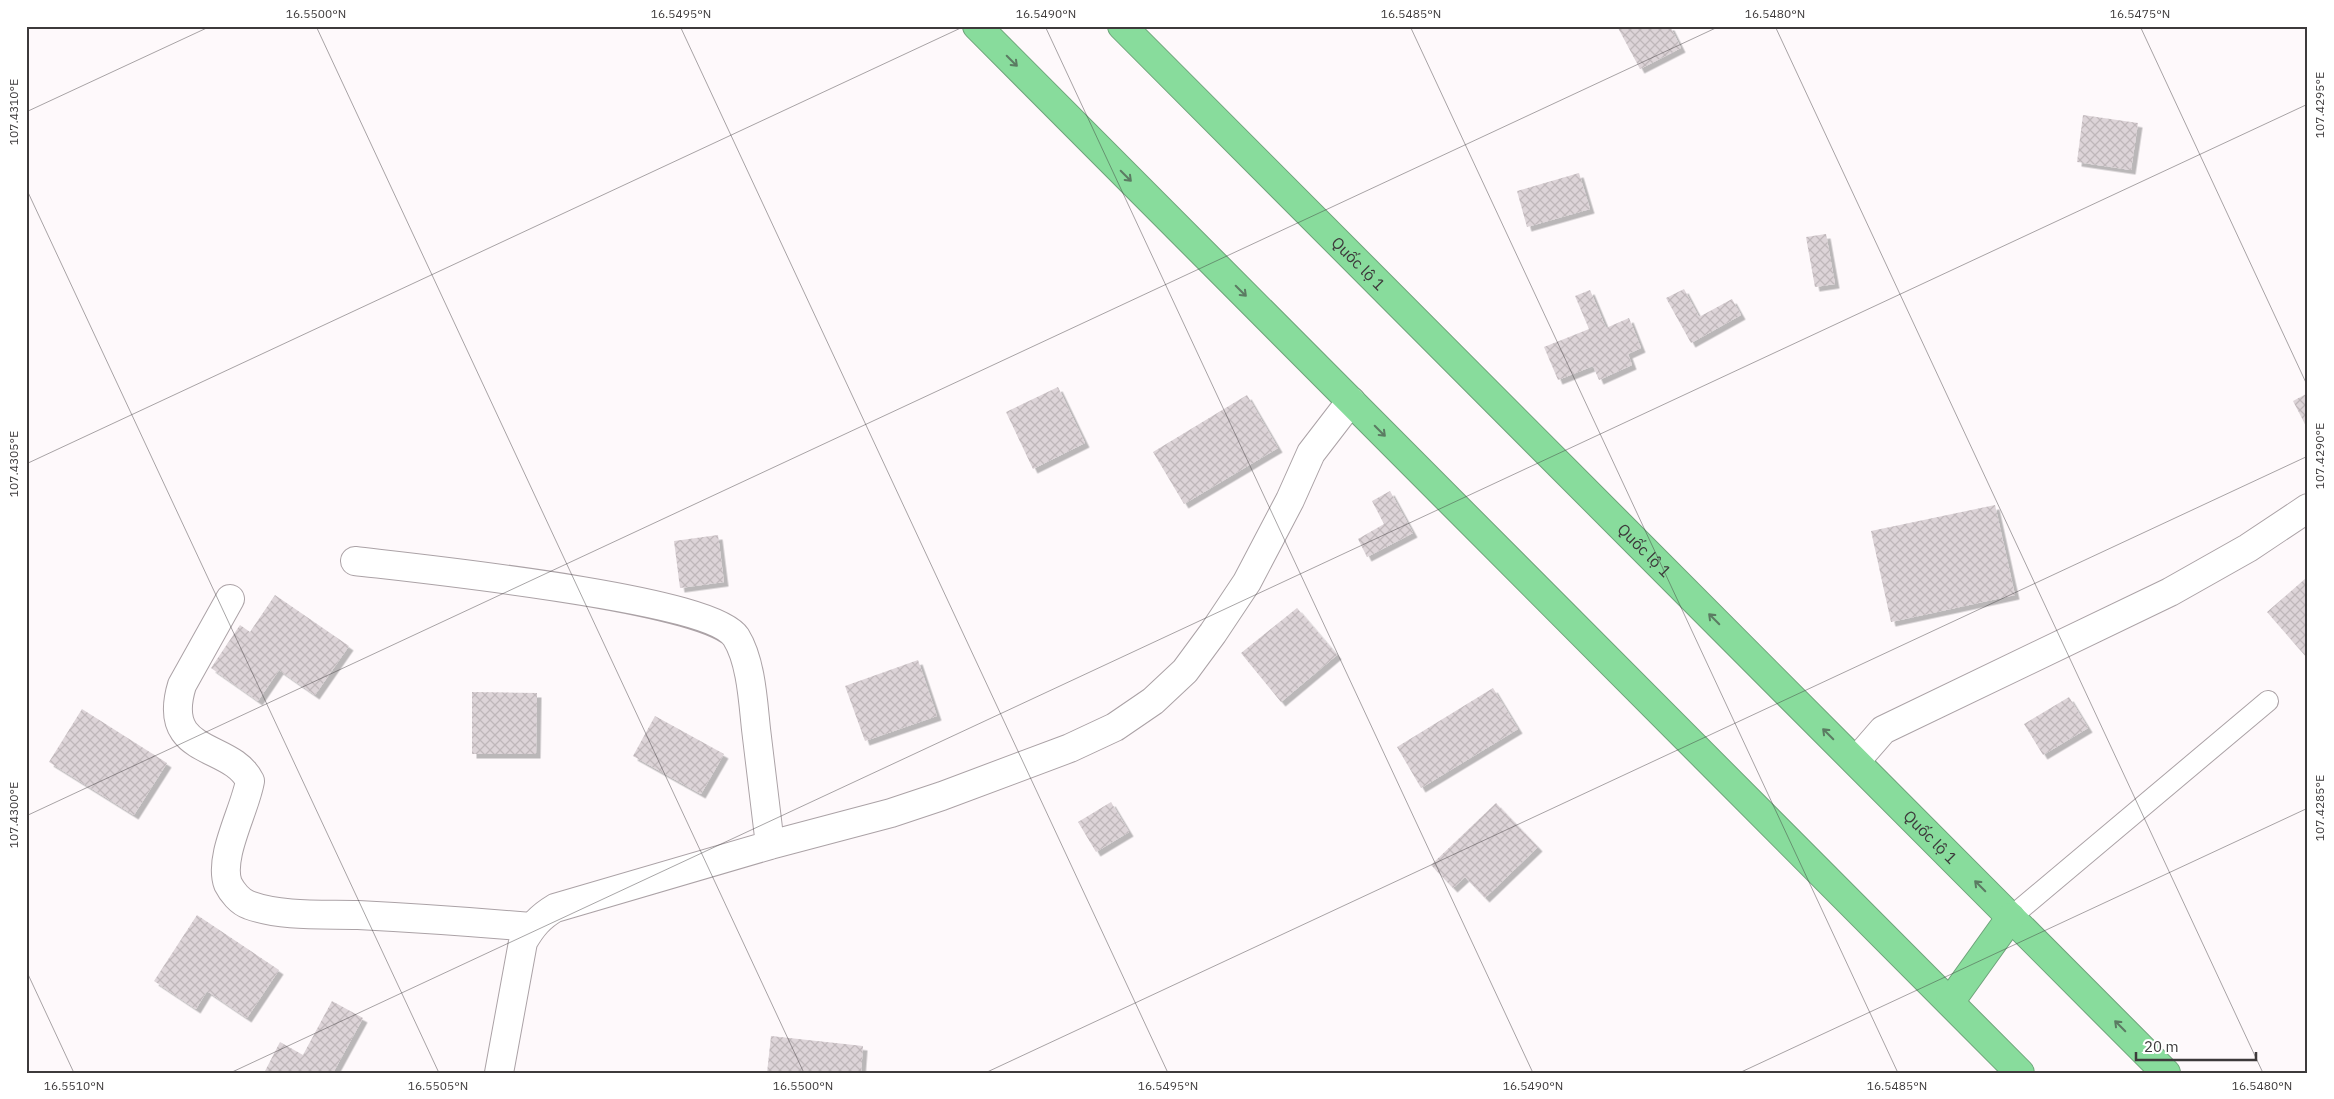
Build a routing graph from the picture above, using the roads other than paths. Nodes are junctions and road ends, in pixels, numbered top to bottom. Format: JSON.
{"nodes":[{"id":1,"x":977,"y":26,"type":"edge"},
{"id":2,"x":1122,"y":26,"type":"edge"},
{"id":3,"x":1351,"y":401,"type":"junction"},
{"id":4,"x":2308,"y":508,"type":"edge"},
{"id":5,"x":355,"y":561,"type":"dead end"},
{"id":6,"x":230,"y":598,"type":"dead end"},
{"id":7,"x":2268,"y":701,"type":"dead end"},
{"id":8,"x":1856,"y":761,"type":"junction"},
{"id":9,"x":770,"y":845,"type":"junction"},
{"id":10,"x":2011,"y":917,"type":"junction"},
{"id":11,"x":531,"y":927,"type":"junction"},
{"id":12,"x":1950,"y":1002,"type":"junction"},
{"id":13,"x":499,"y":1073,"type":"edge"},
{"id":14,"x":2020,"y":1073,"type":"edge"},
{"id":15,"x":2166,"y":1073,"type":"edge"}],
"edges":[{"from":1,"to":3,"type":"highway","one_way":true},
{"from":8,"to":2,"type":"highway","name":"Quốc lộ 1","one_way":true},
{"from":3,"to":9,"type":"street"},
{"from":3,"to":12,"type":"highway","one_way":true},
{"from":4,"to":8,"type":"street"},
{"from":5,"to":9,"type":"street"},
{"from":6,"to":11,"type":"street"},
{"from":7,"to":10,"type":"lane"},
{"from":10,"to":8,"type":"highway","name":"Quốc lộ 1","one_way":true},
{"from":9,"to":11,"type":"street"},
{"from":10,"to":12,"type":"highway"},
{"from":15,"to":10,"type":"highway","name":"Quốc lộ 1","one_way":true},
{"from":11,"to":13,"type":"street"},
{"from":12,"to":14,"type":"highway"}]}
